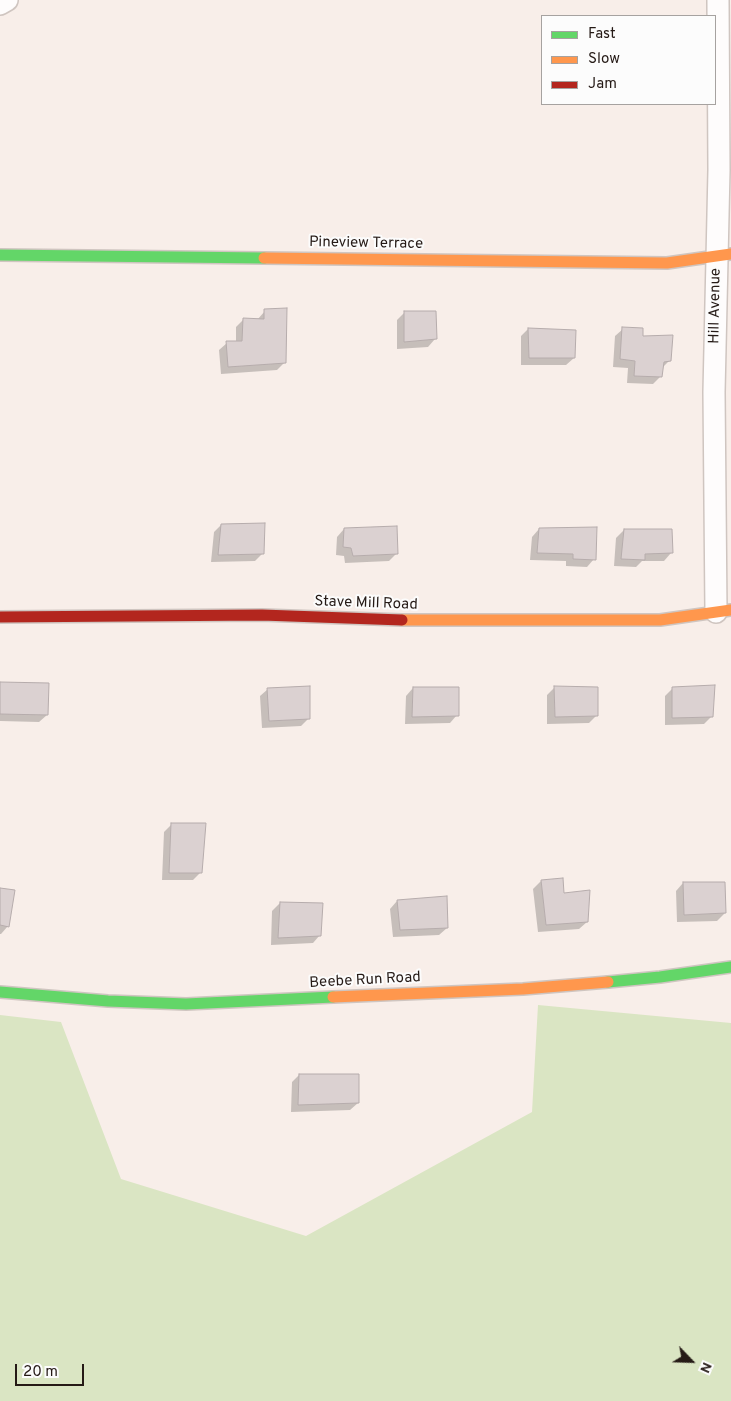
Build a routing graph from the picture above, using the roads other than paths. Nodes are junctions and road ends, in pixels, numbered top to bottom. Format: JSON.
{"nodes":[{"id":1,"x":7,"y":0,"type":"edge"},
{"id":2,"x":718,"y":0,"type":"edge"},
{"id":3,"x":0,"y":4,"type":"edge"},
{"id":4,"x":0,"y":254,"type":"edge"},
{"id":5,"x":724,"y":255,"type":"edge"},
{"id":6,"x":724,"y":611,"type":"edge"},
{"id":7,"x":0,"y":617,"type":"edge"},
{"id":8,"x":731,"y":967,"type":"edge"},
{"id":9,"x":0,"y":992,"type":"edge"}],
"edges":[{"from":1,"to":3,"type":"street"},
{"from":2,"to":5,"type":"street","name":"Hill Avenue"},
{"from":4,"to":5,"type":"street","name":"Pineview Terrace"},
{"from":5,"to":6,"type":"street","name":"Hill Avenue"},
{"from":6,"to":7,"type":"street","name":"Stave Mill Road"},
{"from":8,"to":9,"type":"street","name":"Beebe Run Road"}]}
